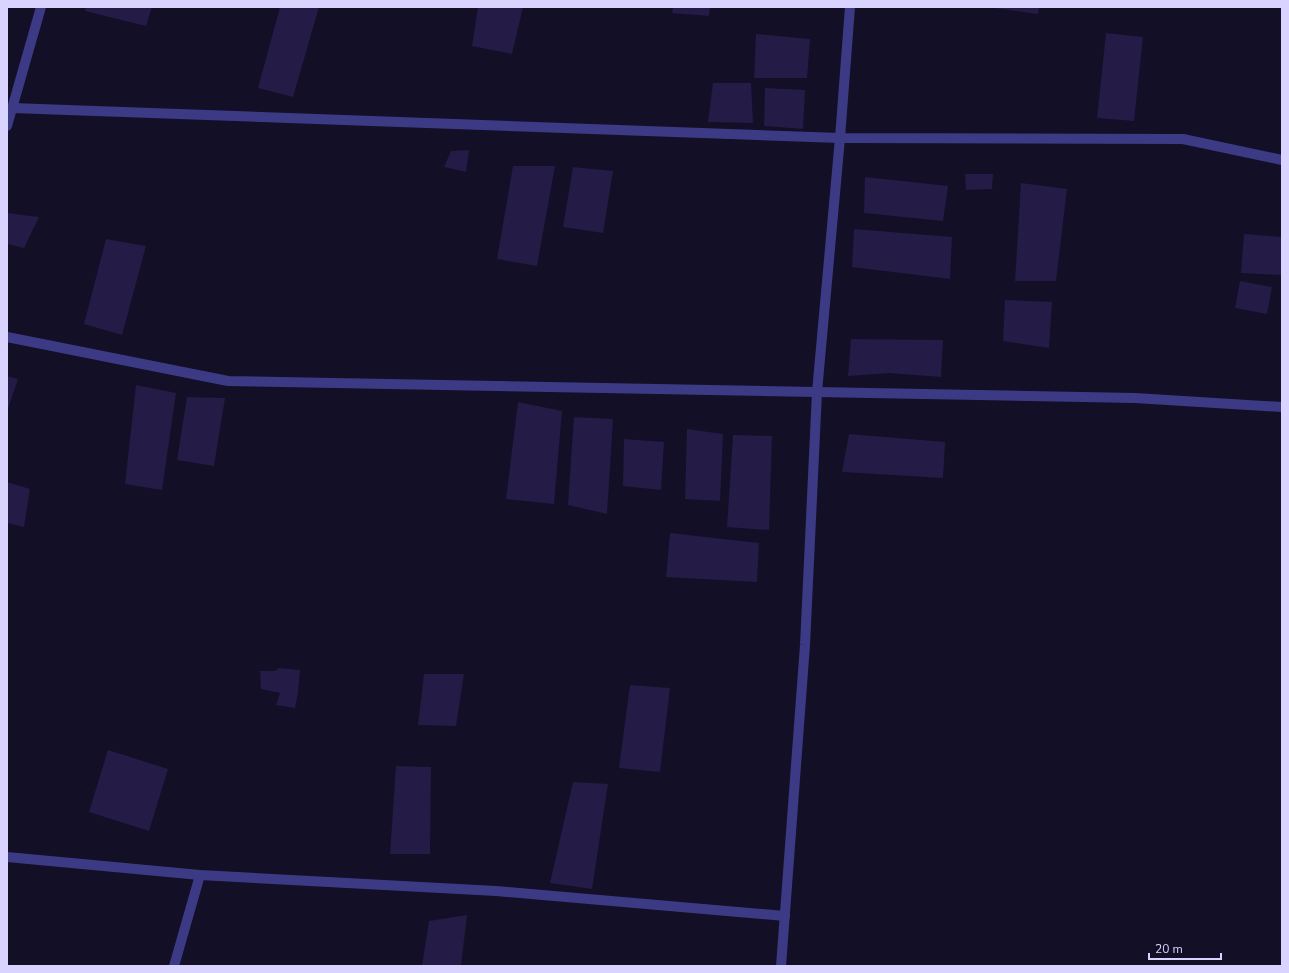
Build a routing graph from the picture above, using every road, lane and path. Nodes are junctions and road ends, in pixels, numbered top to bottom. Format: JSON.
{"nodes":[{"id":1,"x":41,"y":7,"type":"edge"},
{"id":2,"x":850,"y":7,"type":"edge"},
{"id":3,"x":12,"y":108,"type":"junction"},
{"id":4,"x":7,"y":126,"type":"edge"},
{"id":5,"x":840,"y":138,"type":"junction"},
{"id":6,"x":1282,"y":160,"type":"edge"},
{"id":7,"x":7,"y":337,"type":"edge"},
{"id":8,"x":817,"y":392,"type":"junction"},
{"id":9,"x":1282,"y":407,"type":"edge"},
{"id":10,"x":7,"y":857,"type":"edge"},
{"id":11,"x":200,"y":875,"type":"junction"},
{"id":12,"x":785,"y":916,"type":"junction"},
{"id":13,"x":174,"y":966,"type":"edge"},
{"id":14,"x":781,"y":966,"type":"edge"}],
"edges":[{"from":1,"to":3,"type":"street"},
{"from":2,"to":5,"type":"street"},
{"from":3,"to":4,"type":"street"},
{"from":3,"to":5,"type":"street"},
{"from":5,"to":6,"type":"street"},
{"from":5,"to":8,"type":"street"},
{"from":7,"to":8,"type":"street"},
{"from":8,"to":9,"type":"street"},
{"from":8,"to":12,"type":"street"},
{"from":10,"to":11,"type":"street"},
{"from":11,"to":12,"type":"street"},
{"from":11,"to":13,"type":"street"},
{"from":12,"to":14,"type":"street"}]}
